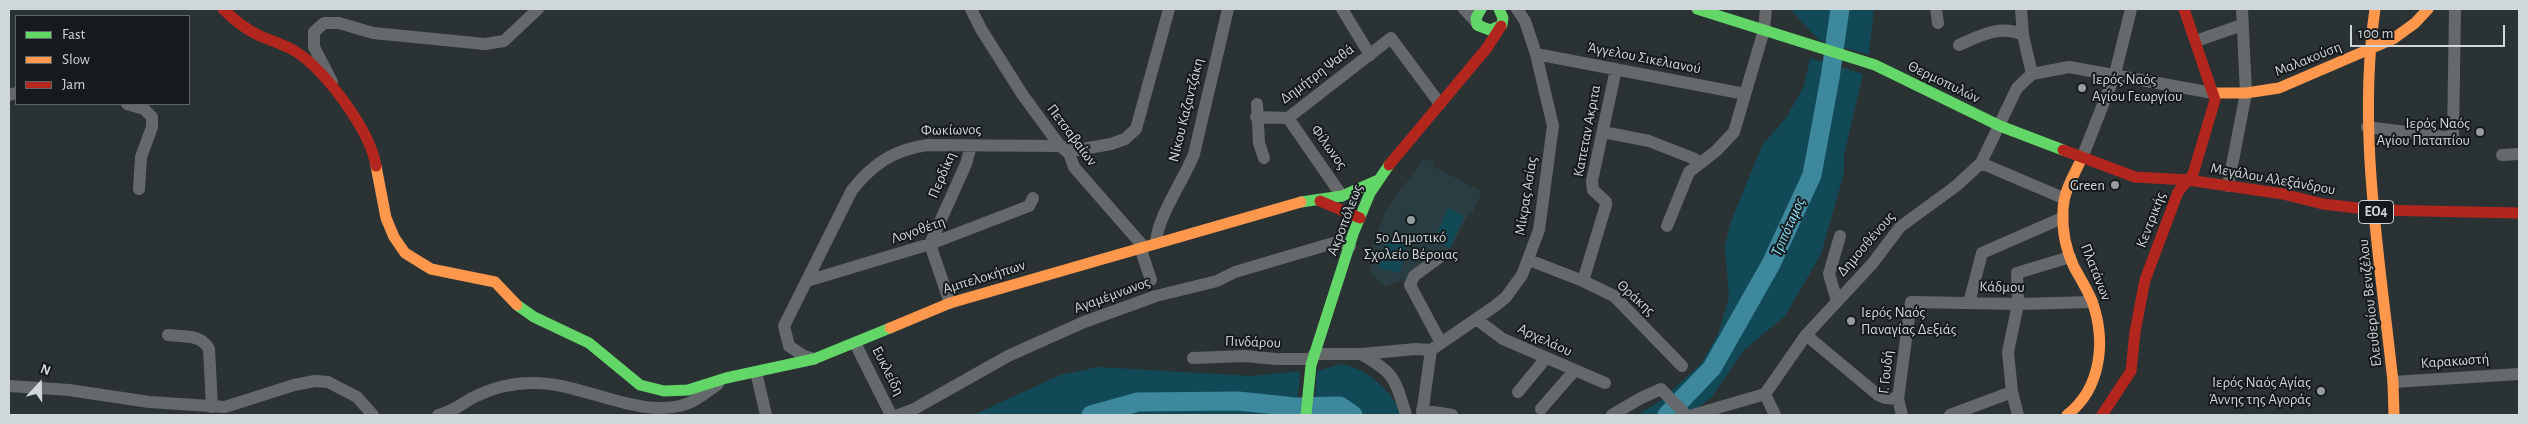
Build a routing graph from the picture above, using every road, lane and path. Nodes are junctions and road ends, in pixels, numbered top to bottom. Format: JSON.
{"nodes":[{"id":1,"x":223,"y":9,"type":"edge"},
{"id":2,"x":538,"y":9,"type":"edge"},
{"id":3,"x":971,"y":9,"type":"edge"},
{"id":4,"x":1169,"y":9,"type":"edge"},
{"id":5,"x":1228,"y":9,"type":"edge"},
{"id":6,"x":1342,"y":9,"type":"edge"},
{"id":7,"x":1464,"y":9,"type":"edge"},
{"id":8,"x":1481,"y":9,"type":"edge"},
{"id":9,"x":1499,"y":9,"type":"edge"},
{"id":10,"x":1516,"y":9,"type":"edge"},
{"id":11,"x":1766,"y":9,"type":"edge"},
{"id":12,"x":1936,"y":9,"type":"edge"},
{"id":13,"x":2021,"y":9,"type":"edge"},
{"id":14,"x":2131,"y":9,"type":"edge"},
{"id":15,"x":2184,"y":9,"type":"edge"},
{"id":16,"x":2242,"y":9,"type":"edge"},
{"id":17,"x":2375,"y":9,"type":"edge"},
{"id":18,"x":2428,"y":9,"type":"edge"},
{"id":19,"x":2454,"y":9,"type":"edge"},
{"id":20,"x":1703,"y":10,"type":"edge"},
{"id":21,"x":1938,"y":23,"type":"dead end"},
{"id":22,"x":1502,"y":24,"type":"junction"},
{"id":23,"x":1478,"y":25,"type":"junction"},
{"id":24,"x":2242,"y":25,"type":"junction"},
{"id":25,"x":1764,"y":30,"type":"junction"},
{"id":26,"x":2023,"y":35,"type":"junction"},
{"id":27,"x":2196,"y":42,"type":"junction"},
{"id":28,"x":1959,"y":44,"type":"dead end"},
{"id":29,"x":2369,"y":50,"type":"junction"},
{"id":30,"x":1536,"y":54,"type":"junction"},
{"id":31,"x":1370,"y":55,"type":"junction"},
{"id":32,"x":1478,"y":57,"type":"junction"},
{"id":33,"x":1616,"y":69,"type":"junction"},
{"id":34,"x":2032,"y":74,"type":"junction"},
{"id":35,"x":2115,"y":74,"type":"junction"},
{"id":36,"x":2246,"y":92,"type":"junction"},
{"id":37,"x":2213,"y":93,"type":"junction"},
{"id":38,"x":1745,"y":94,"type":"junction"},
{"id":39,"x":338,"y":97,"type":"junction"},
{"id":40,"x":1440,"y":104,"type":"junction"},
{"id":41,"x":130,"y":105,"type":"edge"},
{"id":42,"x":1288,"y":118,"type":"junction"},
{"id":43,"x":2000,"y":126,"type":"junction"},
{"id":44,"x":2367,"y":127,"type":"junction"},
{"id":45,"x":1603,"y":132,"type":"junction"},
{"id":46,"x":971,"y":146,"type":"junction"},
{"id":47,"x":1060,"y":146,"type":"junction"},
{"id":48,"x":2519,"y":154,"type":"edge"},
{"id":49,"x":2502,"y":155,"type":"dead end"},
{"id":50,"x":1264,"y":158,"type":"dead end"},
{"id":51,"x":2082,"y":158,"type":"junction"},
{"id":52,"x":1981,"y":163,"type":"junction"},
{"id":53,"x":1699,"y":164,"type":"junction"},
{"id":54,"x":2188,"y":180,"type":"junction"},
{"id":55,"x":1376,"y":181,"type":"junction"},
{"id":56,"x":2228,"y":186,"type":"junction"},
{"id":57,"x":138,"y":189,"type":"dead end"},
{"id":58,"x":1342,"y":196,"type":"junction"},
{"id":59,"x":1033,"y":198,"type":"dead end"},
{"id":60,"x":2063,"y":198,"type":"junction"},
{"id":61,"x":1309,"y":200,"type":"junction"},
{"id":62,"x":2375,"y":210,"type":"junction"},
{"id":63,"x":1347,"y":212,"type":"junction"},
{"id":64,"x":1362,"y":212,"type":"junction"},
{"id":65,"x":2519,"y":213,"type":"edge"},
{"id":66,"x":2062,"y":218,"type":"junction"},
{"id":67,"x":1667,"y":226,"type":"dead end"},
{"id":68,"x":1840,"y":236,"type":"dead end"},
{"id":69,"x":1352,"y":240,"type":"junction"},
{"id":70,"x":930,"y":244,"type":"junction"},
{"id":71,"x":1147,"y":245,"type":"junction"},
{"id":72,"x":1440,"y":257,"type":"dead end"},
{"id":73,"x":2070,"y":257,"type":"junction"},
{"id":74,"x":1529,"y":260,"type":"junction"},
{"id":75,"x":1151,"y":280,"type":"dead end"},
{"id":76,"x":1583,"y":280,"type":"junction"},
{"id":77,"x":807,"y":281,"type":"junction"},
{"id":78,"x":1837,"y":301,"type":"junction"},
{"id":79,"x":1911,"y":302,"type":"joint"},
{"id":80,"x":2092,"y":302,"type":"junction"},
{"id":81,"x":950,"y":303,"type":"junction"},
{"id":82,"x":1970,"y":303,"type":"junction"},
{"id":83,"x":2018,"y":304,"type":"junction"},
{"id":84,"x":1476,"y":319,"type":"junction"},
{"id":85,"x":168,"y":335,"type":"dead end"},
{"id":86,"x":1806,"y":335,"type":"junction"},
{"id":87,"x":855,"y":342,"type":"junction"},
{"id":88,"x":1436,"y":346,"type":"junction"},
{"id":89,"x":1361,"y":354,"type":"junction"},
{"id":90,"x":1193,"y":358,"type":"dead end"},
{"id":91,"x":1546,"y":358,"type":"junction"},
{"id":92,"x":814,"y":359,"type":"junction"},
{"id":93,"x":1312,"y":359,"type":"junction"},
{"id":94,"x":1682,"y":366,"type":"dead end"},
{"id":95,"x":1574,"y":371,"type":"junction"},
{"id":96,"x":756,"y":372,"type":"junction"},
{"id":97,"x":2519,"y":374,"type":"edge"},
{"id":98,"x":726,"y":378,"type":"junction"},
{"id":99,"x":2393,"y":382,"type":"junction"},
{"id":100,"x":1604,"y":383,"type":"dead end"},
{"id":101,"x":9,"y":386,"type":"edge"},
{"id":102,"x":1518,"y":392,"type":"dead end"},
{"id":103,"x":2012,"y":392,"type":"junction"},
{"id":104,"x":1765,"y":394,"type":"junction"},
{"id":105,"x":1898,"y":398,"type":"junction"},
{"id":106,"x":212,"y":407,"type":"junction"},
{"id":107,"x":1541,"y":409,"type":"dead end"},
{"id":108,"x":1422,"y":413,"type":"edge"},
{"id":109,"x":373,"y":415,"type":"edge"},
{"id":110,"x":438,"y":415,"type":"edge"},
{"id":111,"x":766,"y":415,"type":"edge"},
{"id":112,"x":891,"y":415,"type":"edge"},
{"id":113,"x":898,"y":415,"type":"edge"},
{"id":114,"x":1306,"y":415,"type":"edge"},
{"id":115,"x":1406,"y":415,"type":"edge"},
{"id":116,"x":1452,"y":415,"type":"edge"},
{"id":117,"x":1612,"y":415,"type":"edge"},
{"id":118,"x":1686,"y":415,"type":"edge"},
{"id":119,"x":1693,"y":415,"type":"edge"},
{"id":120,"x":1775,"y":415,"type":"edge"},
{"id":121,"x":1902,"y":415,"type":"edge"},
{"id":122,"x":1950,"y":415,"type":"edge"},
{"id":123,"x":2018,"y":415,"type":"edge"},
{"id":124,"x":2067,"y":415,"type":"edge"},
{"id":125,"x":2102,"y":415,"type":"edge"},
{"id":126,"x":2394,"y":415,"type":"edge"}],
"edges":[{"from":1,"to":39,"type":"street"},
{"from":2,"to":39,"type":"street"},
{"from":3,"to":47,"type":"street","name":"Πετσαβαίων"},
{"from":4,"to":47,"type":"street","name":"Φωκίωνος"},
{"from":5,"to":71,"type":"street","name":"Νίκου Καζαντζάκη"},
{"from":6,"to":31,"type":"street"},
{"from":7,"to":23,"type":"street"},
{"from":8,"to":23,"type":"street"},
{"from":9,"to":22,"type":"street"},
{"from":10,"to":22,"type":"street","name":"Ακροπόλεως"},
{"from":10,"to":30,"type":"street","name":"Μίκρας Ασίας"},
{"from":11,"to":25,"type":"street"},
{"from":12,"to":21,"type":"street"},
{"from":13,"to":26,"type":"street"},
{"from":14,"to":35,"type":"street"},
{"from":15,"to":27,"type":"street","name":"Κεντρικής"},
{"from":16,"to":24,"type":"street"},
{"from":17,"to":29,"type":"street","name":"Ελευθερίου Βενιζέλου","number":"ΕΟ4"},
{"from":18,"to":29,"type":"street","name":"Μαλακούση"},
{"from":19,"to":44,"type":"street"},
{"from":20,"to":25,"type":"street"},
{"from":22,"to":23,"type":"street"},
{"from":22,"to":32,"type":"street","name":"Ακροπόλεως"},
{"from":23,"to":32,"type":"street"},
{"from":24,"to":27,"type":"street"},
{"from":24,"to":36,"type":"street"},
{"from":25,"to":38,"type":"street"},
{"from":25,"to":43,"type":"street","name":"Θερμοπυλών"},
{"from":26,"to":28,"type":"street"},
{"from":26,"to":34,"type":"street"},
{"from":27,"to":37,"type":"street","name":"Κεντρικής"},
{"from":29,"to":36,"type":"street","name":"Μαλακούση"},
{"from":29,"to":44,"type":"street","name":"Ελευθερίου Βενιζέλου","number":"ΕΟ4"},
{"from":30,"to":33,"type":"street","name":"Άγγελου Σικελιανού"},
{"from":30,"to":74,"type":"street","name":"Μίκρας Ασίας"},
{"from":31,"to":40,"type":"street","name":"Δημήτρη Ψαθά"},
{"from":31,"to":42,"type":"street","name":"Δημήτρη Ψαθά"},
{"from":32,"to":40,"type":"street","name":"Ακροπόλεως"},
{"from":33,"to":38,"type":"street","name":"Άγγελου Σικελιανού"},
{"from":33,"to":45,"type":"street","name":"Καπεταν Ακριτα"},
{"from":34,"to":35,"type":"street"},
{"from":34,"to":43,"type":"street","name":"Δημοσθένους"},
{"from":35,"to":37,"type":"street"},
{"from":35,"to":51,"type":"street"},
{"from":36,"to":37,"type":"street","name":"Μαλακούση"},
{"from":36,"to":56,"type":"street"},
{"from":37,"to":54,"type":"street","name":"Κεντρικής"},
{"from":38,"to":53,"type":"street"},
{"from":39,"to":98,"type":"street","name":"Αμπελοκήπων"},
{"from":40,"to":55,"type":"street","name":"Ακροπόλεως"},
{"from":41,"to":57,"type":"street"},
{"from":42,"to":50,"type":"street","name":"Δημήτρη Ψαθά"},
{"from":42,"to":58,"type":"street","name":"Φίλωνος"},
{"from":43,"to":51,"type":"street","name":"Μεγάλου Αλεξάνδρου"},
{"from":43,"to":52,"type":"street","name":"Δημοσθένους"},
{"from":44,"to":62,"type":"street","name":"Ελευθερίου Βενιζέλου","number":"ΕΟ4"},
{"from":45,"to":53,"type":"street"},
{"from":45,"to":76,"type":"street","name":"Καπεταν Ακριτα"},
{"from":46,"to":47,"type":"street","name":"Φωκίωνος"},
{"from":46,"to":70,"type":"street","name":"Περδίκη"},
{"from":46,"to":77,"type":"street","name":"Φωκίωνος"},
{"from":47,"to":71,"type":"street","name":"Πετσαβαίων"},
{"from":48,"to":49,"type":"street"},
{"from":51,"to":54,"type":"street","name":"Μεγάλου Αλεξάνδρου"},
{"from":51,"to":60,"type":"street"},
{"from":52,"to":60,"type":"street"},
{"from":52,"to":78,"type":"street","name":"Δημοσθένους"},
{"from":53,"to":67,"type":"street"},
{"from":54,"to":56,"type":"street","name":"Μεγάλου Αλεξάνδρου"},
{"from":54,"to":125,"type":"street","name":"Κεντρικής"},
{"from":55,"to":58,"type":"street","name":"Αμπελοκήπων"},
{"from":55,"to":64,"type":"street","name":"Ακροπόλεως"},
{"from":56,"to":62,"type":"street","name":"Μεγάλου Αλεξάνδρου"},
{"from":58,"to":61,"type":"street","name":"Αμπελοκήπων"},
{"from":58,"to":64,"type":"street"},
{"from":59,"to":70,"type":"street","name":"Λογοθέτη"},
{"from":60,"to":66,"type":"street","name":"Πλατάνων"},
{"from":61,"to":63,"type":"street"},
{"from":61,"to":71,"type":"street","name":"Αμπελοκήπων"},
{"from":62,"to":65,"type":"street","name":"Μεγάλου Αλεξάνδρου"},
{"from":62,"to":99,"type":"street","name":"Ελευθερίου Βενιζέλου","number":"ΕΟ4"},
{"from":63,"to":64,"type":"street"},
{"from":63,"to":69,"type":"street"},
{"from":64,"to":69,"type":"street","name":"Ακροπόλεως"},
{"from":66,"to":73,"type":"street","name":"Πλατάνων"},
{"from":66,"to":82,"type":"street"},
{"from":68,"to":78,"type":"street"},
{"from":69,"to":93,"type":"street","name":"Ακροπόλεως"},
{"from":69,"to":113,"type":"street","name":"Αγαμέμνωνος"},
{"from":70,"to":77,"type":"street","name":"Λογοθέτη"},
{"from":70,"to":81,"type":"street"},
{"from":71,"to":75,"type":"street"},
{"from":71,"to":81,"type":"street","name":"Αμπελοκήπων"},
{"from":72,"to":88,"type":"street"},
{"from":73,"to":80,"type":"street","name":"Πλατάνων"},
{"from":73,"to":83,"type":"street"},
{"from":74,"to":76,"type":"street","name":"Θράκης"},
{"from":74,"to":84,"type":"street","name":"Μίκρας Ασίας"},
{"from":76,"to":94,"type":"street","name":"Θράκης"},
{"from":77,"to":92,"type":"street","name":"Φωκίωνος"},
{"from":78,"to":86,"type":"street","name":"Δημοσθένους"},
{"from":79,"to":82,"type":"street","name":"Κάδμου"},
{"from":79,"to":105,"type":"street","name":"Γ. Γουδή"},
{"from":80,"to":83,"type":"street","name":"Κάδμου"},
{"from":80,"to":124,"type":"street","name":"Πλατάνων"},
{"from":81,"to":87,"type":"street","name":"Αμπελοκήπων"},
{"from":82,"to":83,"type":"street","name":"Κάδμου"},
{"from":83,"to":103,"type":"street"},
{"from":84,"to":88,"type":"street","name":"Μίκρας Ασίας"},
{"from":84,"to":91,"type":"street","name":"Αρχελάου"},
{"from":85,"to":106,"type":"street"},
{"from":86,"to":104,"type":"street","name":"Δημοσθένους"},
{"from":86,"to":105,"type":"street"},
{"from":87,"to":92,"type":"street","name":"Αμπελοκήπων"},
{"from":87,"to":112,"type":"street","name":"Ευκλείδη"},
{"from":88,"to":89,"type":"street"},
{"from":88,"to":108,"type":"street"},
{"from":89,"to":93,"type":"street"},
{"from":89,"to":115,"type":"street"},
{"from":90,"to":93,"type":"street","name":"Πινδάρου"},
{"from":91,"to":95,"type":"street","name":"Αρχελάου"},
{"from":91,"to":102,"type":"street"},
{"from":92,"to":96,"type":"street","name":"Αμπελοκήπων"},
{"from":93,"to":114,"type":"street","name":"Ακροπόλεως"},
{"from":95,"to":100,"type":"street","name":"Αρχελάου"},
{"from":95,"to":107,"type":"street"},
{"from":96,"to":98,"type":"street","name":"Αμπελοκήπων"},
{"from":96,"to":111,"type":"street"},
{"from":97,"to":99,"type":"street","name":"Καρακωστή"},
{"from":98,"to":110,"type":"street"},
{"from":99,"to":126,"type":"street","name":"Ελευθερίου Βενιζέλου","number":"ΕΟ4"},
{"from":101,"to":106,"type":"street"},
{"from":103,"to":122,"type":"street"},
{"from":103,"to":123,"type":"street"},
{"from":104,"to":119,"type":"street"},
{"from":104,"to":120,"type":"street"},
{"from":105,"to":121,"type":"street","name":"Γ. Γουδή"},
{"from":106,"to":109,"type":"street"},
{"from":108,"to":116,"type":"street"},
{"from":117,"to":118,"type":"street"}]}
